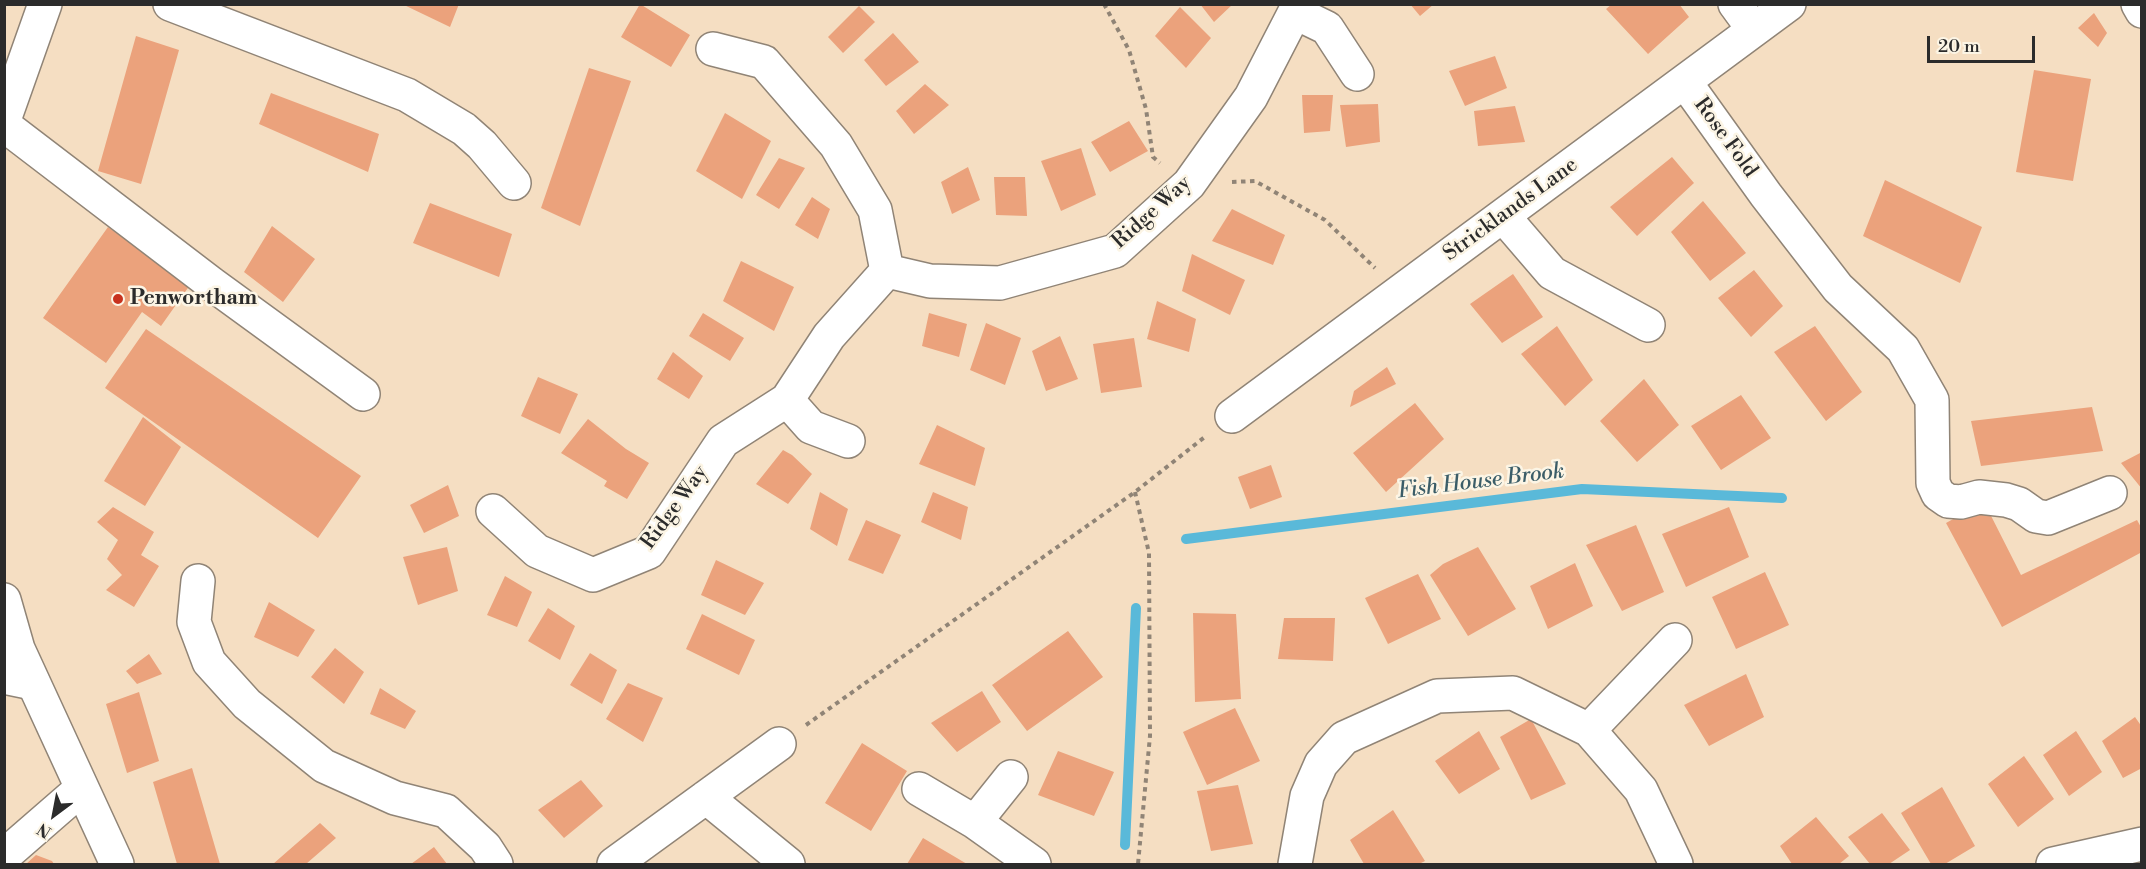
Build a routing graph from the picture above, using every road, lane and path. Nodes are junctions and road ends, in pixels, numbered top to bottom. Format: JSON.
{"nodes":[{"id":1,"x":45,"y":4,"type":"edge"},
{"id":2,"x":170,"y":4,"type":"edge"},
{"id":3,"x":1104,"y":4,"type":"edge"},
{"id":4,"x":1735,"y":4,"type":"edge"},
{"id":5,"x":1789,"y":4,"type":"edge"},
{"id":6,"x":2138,"y":4,"type":"edge"},
{"id":7,"x":1297,"y":9,"type":"edge"},
{"id":8,"x":2142,"y":11,"type":"edge"},
{"id":9,"x":1754,"y":30,"type":"junction"},
{"id":10,"x":713,"y":49,"type":"dead end"},
{"id":11,"x":1357,"y":74,"type":"dead end"},
{"id":12,"x":1685,"y":82,"type":"junction"},
{"id":13,"x":4,"y":120,"type":"edge"},
{"id":14,"x":4,"y":125,"type":"edge"},
{"id":15,"x":514,"y":183,"type":"dead end"},
{"id":16,"x":1189,"y":184,"type":"junction"},
{"id":17,"x":1503,"y":216,"type":"junction"},
{"id":18,"x":887,"y":272,"type":"junction"},
{"id":19,"x":1392,"y":297,"type":"junction"},
{"id":20,"x":1648,"y":325,"type":"dead end"},
{"id":21,"x":363,"y":394,"type":"dead end"},
{"id":22,"x":787,"y":399,"type":"junction"},
{"id":23,"x":1232,"y":416,"type":"joint"},
{"id":24,"x":848,"y":441,"type":"dead end"},
{"id":25,"x":1135,"y":492,"type":"junction"},
{"id":26,"x":2110,"y":493,"type":"dead end"},
{"id":27,"x":493,"y":511,"type":"dead end"},
{"id":28,"x":198,"y":581,"type":"dead end"},
{"id":29,"x":4,"y":600,"type":"edge"},
{"id":30,"x":1675,"y":640,"type":"dead end"},
{"id":31,"x":19,"y":680,"type":"edge"},
{"id":32,"x":1589,"y":730,"type":"junction"},
{"id":33,"x":779,"y":744,"type":"joint"},
{"id":34,"x":1011,"y":777,"type":"dead end"},
{"id":35,"x":81,"y":789,"type":"junction"},
{"id":36,"x":919,"y":789,"type":"dead end"},
{"id":37,"x":706,"y":797,"type":"junction"},
{"id":38,"x":975,"y":822,"type":"junction"},
{"id":39,"x":2142,"y":844,"type":"edge"},
{"id":40,"x":4,"y":856,"type":"edge"},
{"id":41,"x":117,"y":864,"type":"edge"},
{"id":42,"x":496,"y":864,"type":"edge"},
{"id":43,"x":614,"y":864,"type":"edge"},
{"id":44,"x":788,"y":864,"type":"edge"},
{"id":45,"x":1034,"y":864,"type":"edge"},
{"id":46,"x":1138,"y":864,"type":"edge"},
{"id":47,"x":1295,"y":864,"type":"edge"},
{"id":48,"x":1676,"y":864,"type":"edge"},
{"id":49,"x":2053,"y":864,"type":"edge"}],
"edges":[{"from":1,"to":13,"type":"street"},
{"from":2,"to":15,"type":"street"},
{"from":3,"to":16,"type":"path"},
{"from":4,"to":9,"type":"street"},
{"from":5,"to":9,"type":"street","name":"Stricklands Lane"},
{"from":6,"to":8,"type":"street"},
{"from":7,"to":11,"type":"street","name":"Ridge Way"},
{"from":7,"to":16,"type":"street","name":"Ridge Way"},
{"from":9,"to":12,"type":"street","name":"Stricklands Lane"},
{"from":10,"to":18,"type":"street"},
{"from":12,"to":17,"type":"street","name":"Stricklands Lane"},
{"from":12,"to":26,"type":"street","name":"Rose Fold"},
{"from":14,"to":21,"type":"street"},
{"from":16,"to":18,"type":"street","name":"Ridge Way"},
{"from":16,"to":19,"type":"path"},
{"from":17,"to":19,"type":"street","name":"Stricklands Lane"},
{"from":17,"to":20,"type":"street"},
{"from":18,"to":22,"type":"street","name":"Ridge Way"},
{"from":19,"to":23,"type":"street","name":"Stricklands Lane"},
{"from":22,"to":24,"type":"street"},
{"from":22,"to":27,"type":"street","name":"Ridge Way"},
{"from":23,"to":25,"type":"path"},
{"from":25,"to":33,"type":"path"},
{"from":25,"to":46,"type":"path"},
{"from":28,"to":42,"type":"street"},
{"from":29,"to":31,"type":"street"},
{"from":30,"to":32,"type":"street"},
{"from":31,"to":35,"type":"street"},
{"from":32,"to":47,"type":"street"},
{"from":32,"to":48,"type":"street"},
{"from":33,"to":37,"type":"street"},
{"from":34,"to":38,"type":"street"},
{"from":35,"to":40,"type":"street"},
{"from":35,"to":41,"type":"street"},
{"from":36,"to":38,"type":"street"},
{"from":37,"to":43,"type":"street"},
{"from":37,"to":44,"type":"street"},
{"from":38,"to":45,"type":"street"},
{"from":39,"to":49,"type":"street"}]}
